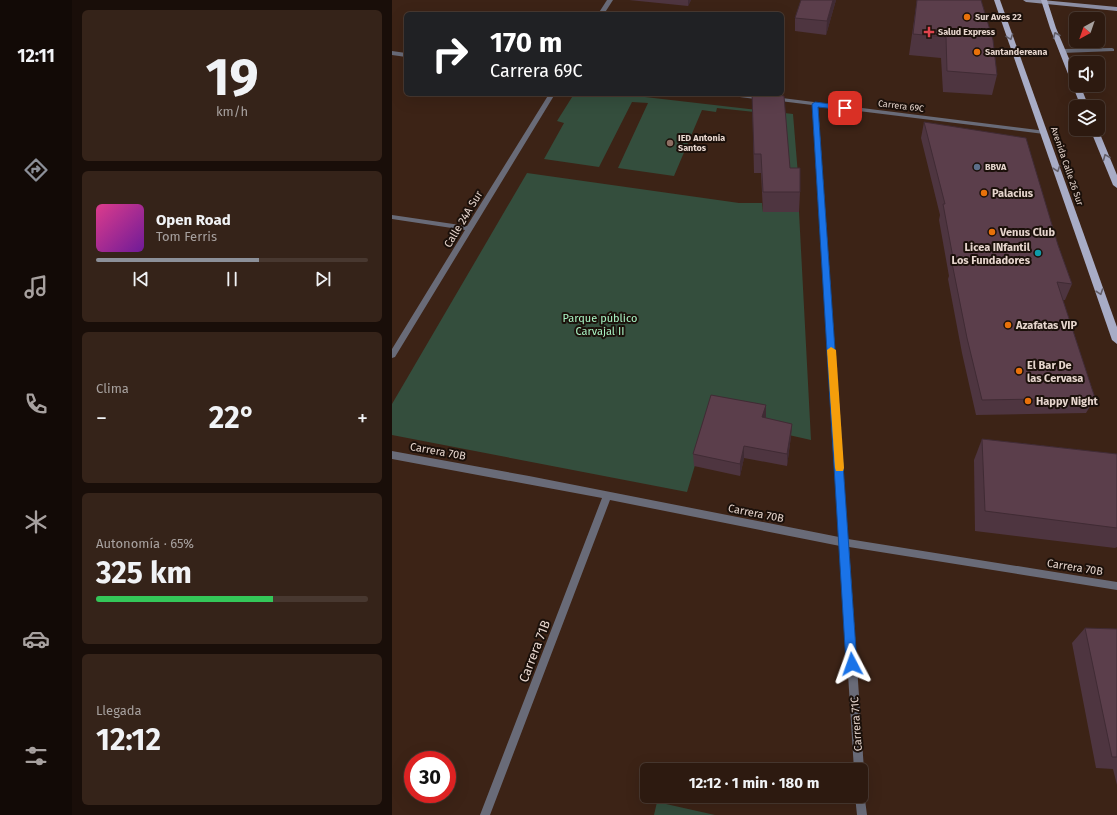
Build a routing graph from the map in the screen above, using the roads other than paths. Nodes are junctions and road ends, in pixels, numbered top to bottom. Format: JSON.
{"nodes":[{"id":1,"x":610,"y":0,"type":"edge"},
{"id":2,"x":997,"y":0,"type":"edge"},
{"id":3,"x":1026,"y":0,"type":"edge"},
{"id":4,"x":1044,"y":1,"type":"edge"},
{"id":5,"x":1117,"y":9,"type":"edge"},
{"id":6,"x":602,"y":12,"type":"edge"},
{"id":7,"x":1112,"y":50,"type":"dead end"},
{"id":8,"x":1062,"y":51,"type":"junction"},
{"id":9,"x":392,"y":53,"type":"edge"},
{"id":10,"x":404,"y":55,"type":"edge"},
{"id":11,"x":1069,"y":68,"type":"edge"},
{"id":12,"x":551,"y":96,"type":"edge"},
{"id":13,"x":749,"y":96,"type":"edge"},
{"id":14,"x":815,"y":104,"type":"junction"},
{"id":15,"x":1044,"y":132,"type":"junction"},
{"id":16,"x":1097,"y":136,"type":"edge"},
{"id":17,"x":1117,"y":185,"type":"edge"},
{"id":18,"x":392,"y":217,"type":"edge"},
{"id":19,"x":470,"y":229,"type":"junction"},
{"id":20,"x":1117,"y":340,"type":"edge"},
{"id":21,"x":392,"y":355,"type":"edge"},
{"id":22,"x":392,"y":455,"type":"edge"},
{"id":23,"x":607,"y":496,"type":"junction"},
{"id":24,"x":844,"y":542,"type":"junction"},
{"id":25,"x":1117,"y":586,"type":"edge"},
{"id":26,"x":859,"y":763,"type":"edge"},
{"id":27,"x":861,"y":803,"type":"edge"},
{"id":28,"x":485,"y":815,"type":"edge"},
{"id":29,"x":862,"y":815,"type":"edge"}],
"edges":[{"from":1,"to":6,"type":"street"},
{"from":2,"to":15,"type":"main road","name":"Avenida Calle 26 Sur","one_way":true},
{"from":3,"to":4,"type":"street"},
{"from":4,"to":5,"type":"street"},
{"from":8,"to":4,"type":"main road","one_way":true},
{"from":7,"to":8,"type":"street"},
{"from":8,"to":11,"type":"main road"},
{"from":9,"to":10,"type":"street"},
{"from":12,"to":19,"type":"street","name":"Calle 24A Sur"},
{"from":13,"to":14,"type":"street","name":"Carrera 69C"},
{"from":14,"to":15,"type":"street","name":"Carrera 69C"},
{"from":14,"to":24,"type":"street","name":"Carrera 71C"},
{"from":15,"to":20,"type":"main road","name":"Avenida Calle 26 Sur","one_way":true},
{"from":17,"to":16,"type":"main road","one_way":true},
{"from":18,"to":19,"type":"street"},
{"from":19,"to":21,"type":"street","name":"Calle 24A Sur"},
{"from":22,"to":23,"type":"street","name":"Carrera 70B"},
{"from":23,"to":24,"type":"street","name":"Carrera 70B"},
{"from":23,"to":28,"type":"street","name":"Carrera 71B"},
{"from":24,"to":25,"type":"street","name":"Carrera 70B"},
{"from":24,"to":26,"type":"street","name":"Carrera 71C"},
{"from":27,"to":29,"type":"street"}]}
